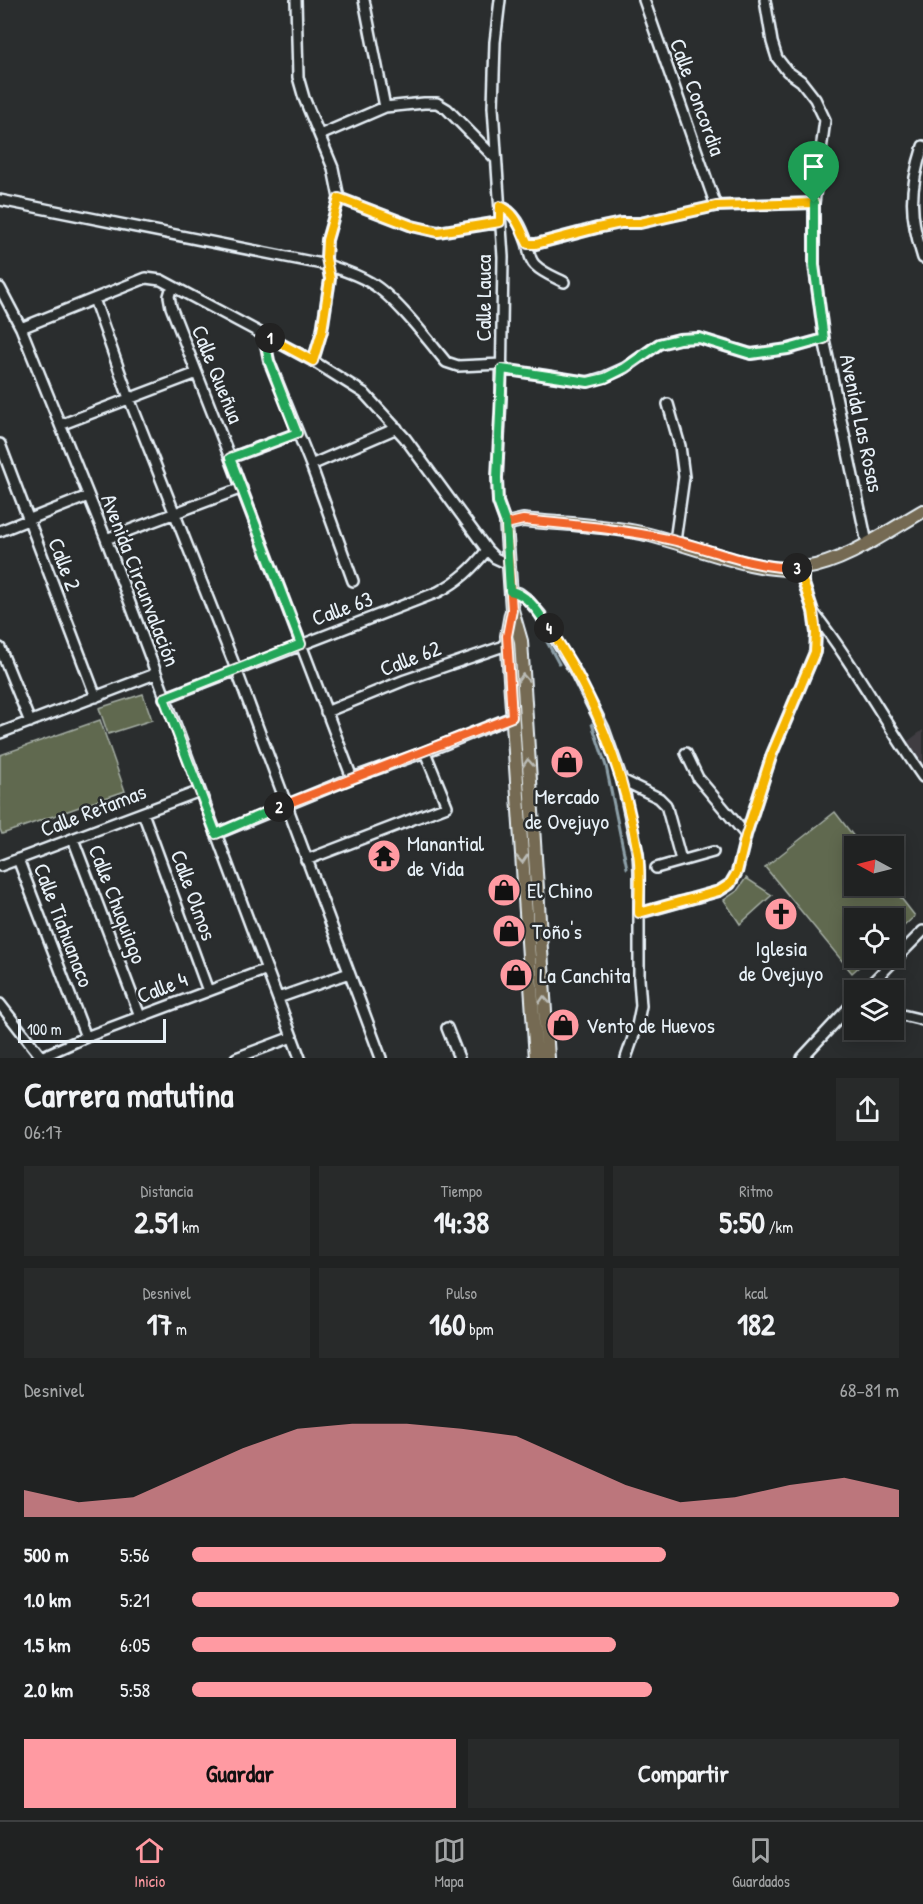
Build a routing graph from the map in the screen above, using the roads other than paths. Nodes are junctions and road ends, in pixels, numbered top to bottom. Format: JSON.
{"nodes":[{"id":1,"x":296,"y":0,"type":"edge"},
{"id":2,"x":364,"y":0,"type":"edge"},
{"id":3,"x":500,"y":0,"type":"edge"},
{"id":4,"x":645,"y":0,"type":"edge"},
{"id":5,"x":765,"y":0,"type":"edge"},
{"id":6,"x":385,"y":107,"type":"junction"},
{"id":7,"x":320,"y":135,"type":"junction"},
{"id":8,"x":923,"y":146,"type":"edge"},
{"id":9,"x":496,"y":159,"type":"junction"},
{"id":10,"x":920,"y":166,"type":"edge"},
{"id":11,"x":339,"y":198,"type":"junction"},
{"id":12,"x":0,"y":200,"type":"edge"},
{"id":13,"x":814,"y":203,"type":"junction"},
{"id":14,"x":500,"y":206,"type":"junction"},
{"id":15,"x":716,"y":206,"type":"junction"},
{"id":16,"x":500,"y":222,"type":"junction"},
{"id":17,"x":528,"y":244,"type":"junction"},
{"id":18,"x":923,"y":258,"type":"edge"},
{"id":19,"x":327,"y":265,"type":"junction"},
{"id":20,"x":564,"y":282,"type":"dead end"},
{"id":21,"x":172,"y":286,"type":"junction"},
{"id":22,"x":0,"y":288,"type":"edge"},
{"id":23,"x":94,"y":299,"type":"junction"},
{"id":24,"x":21,"y":328,"type":"junction"},
{"id":25,"x":264,"y":335,"type":"junction"},
{"id":26,"x":824,"y":339,"type":"junction"},
{"id":27,"x":313,"y":361,"type":"junction"},
{"id":28,"x":502,"y":367,"type":"junction"},
{"id":29,"x":197,"y":373,"type":"junction"},
{"id":30,"x":129,"y":398,"type":"junction"},
{"id":31,"x":668,"y":404,"type":"dead end"},
{"id":32,"x":60,"y":425,"type":"junction"},
{"id":33,"x":398,"y":428,"type":"junction"},
{"id":34,"x":297,"y":433,"type":"junction"},
{"id":35,"x":0,"y":444,"type":"edge"},
{"id":36,"x":230,"y":458,"type":"junction"},
{"id":37,"x":310,"y":465,"type":"junction"},
{"id":38,"x":242,"y":489,"type":"junction"},
{"id":39,"x":88,"y":495,"type":"junction"},
{"id":40,"x":923,"y":512,"type":"edge"},
{"id":41,"x":174,"y":514,"type":"junction"},
{"id":42,"x":28,"y":520,"type":"junction"},
{"id":43,"x":506,"y":524,"type":"junction"},
{"id":44,"x":0,"y":531,"type":"edge"},
{"id":45,"x":106,"y":539,"type":"junction"},
{"id":46,"x":675,"y":541,"type":"junction"},
{"id":47,"x":867,"y":543,"type":"junction"},
{"id":48,"x":487,"y":550,"type":"junction"},
{"id":49,"x":508,"y":564,"type":"junction"},
{"id":50,"x":804,"y":568,"type":"junction"},
{"id":51,"x":353,"y":581,"type":"dead end"},
{"id":52,"x":510,"y":591,"type":"junction"},
{"id":53,"x":512,"y":610,"type":"junction"},
{"id":54,"x":813,"y":611,"type":"junction"},
{"id":55,"x":520,"y":641,"type":"junction"},
{"id":56,"x":507,"y":642,"type":"junction"},
{"id":57,"x":301,"y":644,"type":"junction"},
{"id":58,"x":0,"y":648,"type":"edge"},
{"id":59,"x":236,"y":669,"type":"junction"},
{"id":60,"x":155,"y":674,"type":"junction"},
{"id":61,"x":96,"y":697,"type":"junction"},
{"id":62,"x":164,"y":698,"type":"junction"},
{"id":63,"x":326,"y":712,"type":"junction"},
{"id":64,"x":525,"y":716,"type":"junction"},
{"id":65,"x":512,"y":717,"type":"junction"},
{"id":66,"x":30,"y":722,"type":"junction"},
{"id":67,"x":0,"y":733,"type":"edge"},
{"id":68,"x":425,"y":752,"type":"junction"},
{"id":69,"x":686,"y":753,"type":"dead end"},
{"id":70,"x":923,"y":777,"type":"edge"},
{"id":71,"x":352,"y":778,"type":"junction"},
{"id":72,"x":622,"y":780,"type":"junction"},
{"id":73,"x":200,"y":791,"type":"junction"},
{"id":74,"x":286,"y":805,"type":"junction"},
{"id":75,"x":143,"y":813,"type":"junction"},
{"id":76,"x":216,"y":834,"type":"junction"},
{"id":77,"x":746,"y":835,"type":"junction"},
{"id":78,"x":73,"y":839,"type":"junction"},
{"id":79,"x":713,"y":852,"type":"dead end"},
{"id":80,"x":18,"y":860,"type":"junction"},
{"id":81,"x":306,"y":860,"type":"junction"},
{"id":82,"x":681,"y":861,"type":"junction"},
{"id":83,"x":0,"y":866,"type":"edge"},
{"id":84,"x":656,"y":868,"type":"dead end"},
{"id":85,"x":639,"y":913,"type":"junction"},
{"id":86,"x":923,"y":931,"type":"edge"},
{"id":87,"x":267,"y":969,"type":"junction"},
{"id":88,"x":349,"y":973,"type":"junction"},
{"id":89,"x":875,"y":980,"type":"edge"},
{"id":90,"x":208,"y":991,"type":"junction"},
{"id":91,"x":278,"y":998,"type":"junction"},
{"id":92,"x":0,"y":1004,"type":"edge"},
{"id":93,"x":844,"y":1013,"type":"edge"},
{"id":94,"x":904,"y":1015,"type":"edge"},
{"id":95,"x":140,"y":1017,"type":"junction"},
{"id":96,"x":923,"y":1020,"type":"edge"},
{"id":97,"x":447,"y":1028,"type":"dead end"},
{"id":98,"x":86,"y":1037,"type":"junction"},
{"id":99,"x":292,"y":1037,"type":"junction"},
{"id":100,"x":41,"y":1057,"type":"edge"},
{"id":101,"x":236,"y":1058,"type":"edge"},
{"id":102,"x":300,"y":1058,"type":"edge"},
{"id":103,"x":381,"y":1058,"type":"edge"},
{"id":104,"x":459,"y":1058,"type":"edge"},
{"id":105,"x":536,"y":1058,"type":"edge"},
{"id":106,"x":548,"y":1058,"type":"edge"},
{"id":107,"x":626,"y":1058,"type":"edge"},
{"id":108,"x":802,"y":1058,"type":"edge"}],
"edges":[{"from":1,"to":7,"type":"street"},
{"from":2,"to":6,"type":"street"},
{"from":3,"to":9,"type":"street","name":"Calle Lauca"},
{"from":4,"to":15,"type":"street","name":"Calle Concordia"},
{"from":5,"to":13,"type":"street","name":"Avenida Las Rosas"},
{"from":6,"to":7,"type":"street"},
{"from":6,"to":9,"type":"street"},
{"from":7,"to":11,"type":"street"},
{"from":8,"to":10,"type":"street"},
{"from":9,"to":14,"type":"street","name":"Calle Lauca"},
{"from":10,"to":18,"type":"street"},
{"from":11,"to":16,"type":"street"},
{"from":11,"to":19,"type":"street"},
{"from":12,"to":19,"type":"street"},
{"from":13,"to":15,"type":"street"},
{"from":13,"to":26,"type":"street","name":"Avenida Las Rosas"},
{"from":14,"to":16,"type":"street","name":"Calle Lauca"},
{"from":14,"to":17,"type":"street"},
{"from":15,"to":17,"type":"street"},
{"from":16,"to":28,"type":"street","name":"Calle Lauca"},
{"from":17,"to":20,"type":"street"},
{"from":19,"to":27,"type":"street"},
{"from":19,"to":28,"type":"street"},
{"from":21,"to":23,"type":"street"},
{"from":21,"to":25,"type":"street"},
{"from":21,"to":29,"type":"street","name":"Calle Queñua"},
{"from":22,"to":24,"type":"street","name":"Avenida Circunvalación"},
{"from":23,"to":24,"type":"street"},
{"from":23,"to":30,"type":"street"},
{"from":24,"to":32,"type":"street","name":"Avenida Circunvalación"},
{"from":25,"to":27,"type":"street"},
{"from":25,"to":34,"type":"street"},
{"from":26,"to":28,"type":"street"},
{"from":26,"to":47,"type":"street","name":"Avenida Las Rosas"},
{"from":27,"to":33,"type":"street"},
{"from":28,"to":43,"type":"street","name":"Calle Lauca"},
{"from":29,"to":30,"type":"street"},
{"from":29,"to":36,"type":"street","name":"Calle Queñua"},
{"from":30,"to":32,"type":"street"},
{"from":30,"to":41,"type":"street"},
{"from":31,"to":46,"type":"street"},
{"from":32,"to":39,"type":"street","name":"Avenida Circunvalación"},
{"from":33,"to":37,"type":"street"},
{"from":33,"to":48,"type":"street"},
{"from":34,"to":36,"type":"street"},
{"from":34,"to":37,"type":"street"},
{"from":35,"to":42,"type":"street","name":"Calle 2"},
{"from":36,"to":38,"type":"street","name":"Calle Queñua"},
{"from":37,"to":51,"type":"street"},
{"from":38,"to":41,"type":"street"},
{"from":38,"to":57,"type":"street","name":"Calle Queñua"},
{"from":39,"to":42,"type":"street"},
{"from":39,"to":45,"type":"street","name":"Avenida Circunvalación"},
{"from":40,"to":47,"type":"main road"},
{"from":41,"to":45,"type":"street"},
{"from":41,"to":59,"type":"street"},
{"from":42,"to":44,"type":"street"},
{"from":42,"to":61,"type":"street","name":"Calle 2"},
{"from":43,"to":46,"type":"main road"},
{"from":43,"to":49,"type":"main road"},
{"from":45,"to":60,"type":"street","name":"Avenida Circunvalación"},
{"from":46,"to":50,"type":"main road"},
{"from":47,"to":50,"type":"main road"},
{"from":48,"to":49,"type":"street"},
{"from":48,"to":57,"type":"street","name":"Calle 63"},
{"from":49,"to":52,"type":"main road"},
{"from":50,"to":54,"type":"street"},
{"from":52,"to":53,"type":"main road"},
{"from":52,"to":72,"type":"street"},
{"from":53,"to":55,"type":"main road"},
{"from":53,"to":56,"type":"main road"},
{"from":54,"to":70,"type":"street"},
{"from":54,"to":77,"type":"street"},
{"from":55,"to":56,"type":"main road"},
{"from":64,"to":55,"type":"main road","one_way":true},
{"from":56,"to":63,"type":"street","name":"Calle 62"},
{"from":56,"to":65,"type":"main road"},
{"from":57,"to":59,"type":"street","name":"Calle 63"},
{"from":57,"to":63,"type":"street","name":"Calle Queñua"},
{"from":58,"to":66,"type":"street"},
{"from":59,"to":62,"type":"street","name":"Calle 63"},
{"from":59,"to":74,"type":"street"},
{"from":60,"to":61,"type":"street"},
{"from":60,"to":62,"type":"street","name":"Avenida Circunvalación"},
{"from":61,"to":66,"type":"street"},
{"from":62,"to":73,"type":"street","name":"Avenida Circunvalación"},
{"from":63,"to":71,"type":"street","name":"Calle Queñua"},
{"from":64,"to":65,"type":"main road"},
{"from":106,"to":64,"type":"main road","one_way":true},
{"from":65,"to":68,"type":"street"},
{"from":65,"to":105,"type":"main road","one_way":true},
{"from":66,"to":67,"type":"street"},
{"from":68,"to":71,"type":"street"},
{"from":68,"to":81,"type":"street"},
{"from":69,"to":77,"type":"street"},
{"from":71,"to":74,"type":"street"},
{"from":72,"to":82,"type":"street"},
{"from":72,"to":85,"type":"street"},
{"from":73,"to":75,"type":"street","name":"Calle Retamas"},
{"from":73,"to":76,"type":"street","name":"Avenida Circunvalación"},
{"from":74,"to":76,"type":"street"},
{"from":74,"to":81,"type":"street"},
{"from":75,"to":78,"type":"street","name":"Calle Retamas"},
{"from":75,"to":90,"type":"street","name":"Calle Olmos"},
{"from":76,"to":87,"type":"street","name":"Avenida Circunvalación"},
{"from":77,"to":85,"type":"street"},
{"from":78,"to":80,"type":"street","name":"Calle Retamas"},
{"from":78,"to":95,"type":"street","name":"Calle Chuquiago"},
{"from":79,"to":82,"type":"street"},
{"from":80,"to":83,"type":"street","name":"Calle Retamas"},
{"from":80,"to":98,"type":"street","name":"Calle Tiahuanaco"},
{"from":81,"to":88,"type":"street"},
{"from":82,"to":84,"type":"street"},
{"from":85,"to":107,"type":"street"},
{"from":86,"to":89,"type":"street"},
{"from":87,"to":90,"type":"street","name":"Calle 4"},
{"from":87,"to":91,"type":"street","name":"Avenida Circunvalación"},
{"from":88,"to":91,"type":"street"},
{"from":88,"to":103,"type":"street"},
{"from":90,"to":95,"type":"street","name":"Calle 4"},
{"from":91,"to":99,"type":"street","name":"Avenida Circunvalación"},
{"from":92,"to":100,"type":"street"},
{"from":93,"to":108,"type":"street"},
{"from":94,"to":96,"type":"street"},
{"from":95,"to":98,"type":"street","name":"Calle 4"},
{"from":97,"to":104,"type":"street"},
{"from":98,"to":100,"type":"street","name":"Calle 4"},
{"from":99,"to":101,"type":"street"},
{"from":99,"to":102,"type":"street","name":"Avenida Circunvalación"}]}
